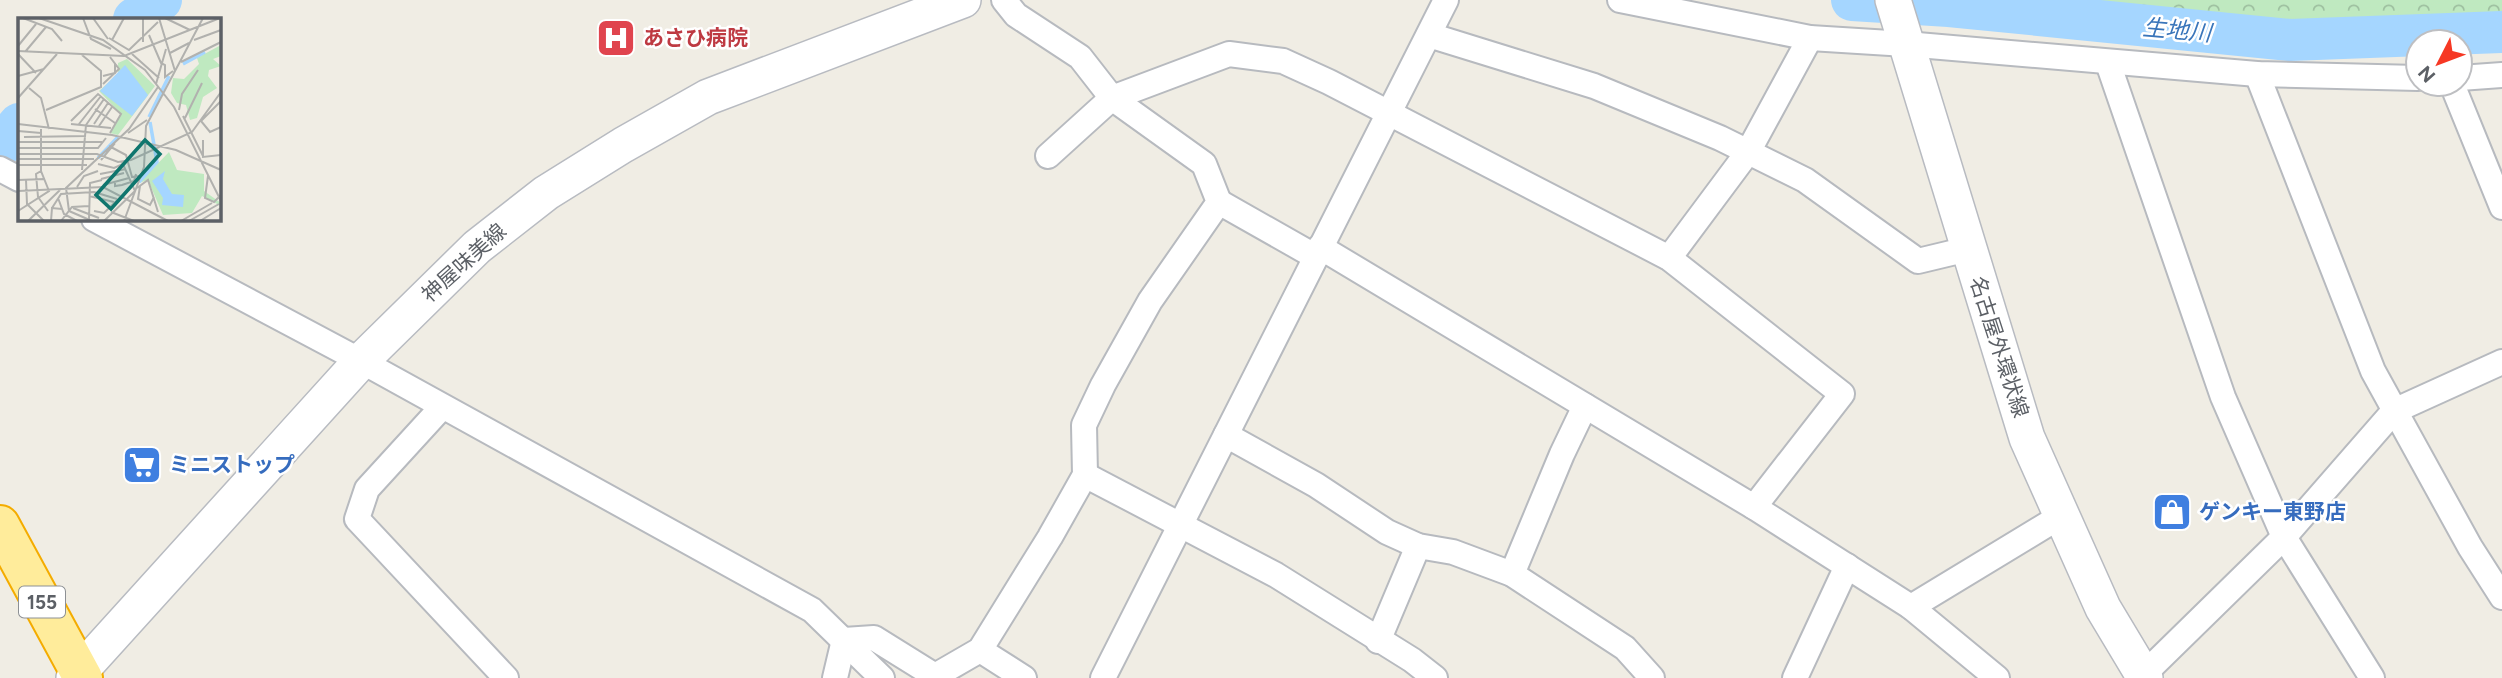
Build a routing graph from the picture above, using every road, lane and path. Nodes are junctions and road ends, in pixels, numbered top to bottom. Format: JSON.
{"nodes":[{"id":1,"x":963,"y":0,"type":"edge"},
{"id":2,"x":1003,"y":0,"type":"edge"},
{"id":3,"x":1446,"y":0,"type":"edge"},
{"id":4,"x":1620,"y":0,"type":"edge"},
{"id":5,"x":1899,"y":21,"type":"edge"},
{"id":6,"x":1429,"y":36,"type":"junction"},
{"id":7,"x":1810,"y":38,"type":"junction"},
{"id":8,"x":2108,"y":63,"type":"junction"},
{"id":9,"x":2257,"y":74,"type":"junction"},
{"id":10,"x":2502,"y":75,"type":"edge"},
{"id":11,"x":2474,"y":77,"type":"edge"},
{"id":12,"x":2404,"y":78,"type":"edge"},
{"id":13,"x":1112,"y":98,"type":"junction"},
{"id":14,"x":2458,"y":98,"type":"edge"},
{"id":15,"x":1389,"y":112,"type":"junction"},
{"id":16,"x":1748,"y":152,"type":"junction"},
{"id":17,"x":1048,"y":156,"type":"dead end"},
{"id":18,"x":1219,"y":202,"type":"junction"},
{"id":19,"x":2502,"y":206,"type":"edge"},
{"id":20,"x":96,"y":220,"type":"edge"},
{"id":21,"x":1968,"y":249,"type":"junction"},
{"id":22,"x":1318,"y":252,"type":"junction"},
{"id":23,"x":1669,"y":258,"type":"junction"},
{"id":24,"x":361,"y":362,"type":"junction"},
{"id":25,"x":2502,"y":362,"type":"edge"},
{"id":26,"x":1585,"y":406,"type":"junction"},
{"id":27,"x":442,"y":407,"type":"junction"},
{"id":28,"x":2394,"y":411,"type":"junction"},
{"id":29,"x":1226,"y":435,"type":"junction"},
{"id":30,"x":1085,"y":475,"type":"junction"},
{"id":31,"x":1754,"y":507,"type":"junction"},
{"id":32,"x":2062,"y":516,"type":"junction"},
{"id":33,"x":0,"y":525,"type":"edge"},
{"id":34,"x":1180,"y":525,"type":"junction"},
{"id":35,"x":2284,"y":537,"type":"junction"},
{"id":36,"x":1418,"y":546,"type":"junction"},
{"id":37,"x":1847,"y":566,"type":"junction"},
{"id":38,"x":1512,"y":574,"type":"junction"},
{"id":39,"x":2502,"y":597,"type":"edge"},
{"id":40,"x":1911,"y":607,"type":"junction"},
{"id":41,"x":844,"y":640,"type":"junction"},
{"id":42,"x":1378,"y":641,"type":"junction"},
{"id":43,"x":980,"y":650,"type":"junction"},
{"id":44,"x":1406,"y":669,"type":"edge"},
{"id":45,"x":79,"y":676,"type":"edge"},
{"id":46,"x":2143,"y":677,"type":"edge"},
{"id":47,"x":506,"y":678,"type":"edge"},
{"id":48,"x":835,"y":678,"type":"edge"},
{"id":49,"x":882,"y":678,"type":"edge"},
{"id":50,"x":1024,"y":678,"type":"edge"},
{"id":51,"x":1103,"y":678,"type":"edge"},
{"id":52,"x":1435,"y":678,"type":"edge"},
{"id":53,"x":1652,"y":678,"type":"edge"},
{"id":54,"x":1796,"y":678,"type":"edge"},
{"id":55,"x":1997,"y":678,"type":"edge"},
{"id":56,"x":2372,"y":678,"type":"edge"}],
"edges":[{"from":1,"to":24,"type":"main road","name":"神屋味美線"},
{"from":2,"to":13,"type":"street"},
{"from":3,"to":6,"type":"street"},
{"from":4,"to":7,"type":"street"},
{"from":5,"to":7,"type":"street"},
{"from":5,"to":8,"type":"street"},
{"from":5,"to":21,"type":"main road","name":"名古屋外環状線"},
{"from":6,"to":15,"type":"street"},
{"from":6,"to":16,"type":"street"},
{"from":7,"to":16,"type":"street"},
{"from":8,"to":9,"type":"street"},
{"from":8,"to":35,"type":"street"},
{"from":9,"to":12,"type":"street"},
{"from":9,"to":28,"type":"street"},
{"from":10,"to":11,"type":"street"},
{"from":13,"to":15,"type":"street"},
{"from":13,"to":17,"type":"street"},
{"from":13,"to":18,"type":"street"},
{"from":14,"to":19,"type":"street"},
{"from":15,"to":22,"type":"street"},
{"from":15,"to":23,"type":"street"},
{"from":16,"to":21,"type":"street"},
{"from":16,"to":23,"type":"street"},
{"from":18,"to":22,"type":"street"},
{"from":18,"to":30,"type":"street"},
{"from":20,"to":24,"type":"street"},
{"from":21,"to":32,"type":"main road","name":"名古屋外環状線"},
{"from":22,"to":26,"type":"street"},
{"from":22,"to":29,"type":"street"},
{"from":23,"to":31,"type":"street"},
{"from":24,"to":27,"type":"street"},
{"from":24,"to":45,"type":"main road","name":"神屋味美線"},
{"from":25,"to":28,"type":"street"},
{"from":26,"to":31,"type":"street"},
{"from":26,"to":38,"type":"street"},
{"from":27,"to":41,"type":"street"},
{"from":27,"to":47,"type":"street"},
{"from":28,"to":35,"type":"street"},
{"from":28,"to":39,"type":"street"},
{"from":29,"to":34,"type":"street"},
{"from":29,"to":36,"type":"street"},
{"from":30,"to":34,"type":"street"},
{"from":30,"to":43,"type":"street"},
{"from":31,"to":37,"type":"street"},
{"from":32,"to":40,"type":"street"},
{"from":32,"to":46,"type":"main road","name":"名古屋外環状線"},
{"from":33,"to":45,"type":"highway","number":"155"},
{"from":34,"to":42,"type":"street"},
{"from":34,"to":51,"type":"street"},
{"from":35,"to":46,"type":"street"},
{"from":35,"to":56,"type":"street"},
{"from":36,"to":38,"type":"street"},
{"from":36,"to":42,"type":"street"},
{"from":37,"to":40,"type":"street"},
{"from":37,"to":54,"type":"street"},
{"from":38,"to":53,"type":"street"},
{"from":40,"to":55,"type":"street"},
{"from":41,"to":43,"type":"street"},
{"from":41,"to":48,"type":"street"},
{"from":41,"to":49,"type":"street"},
{"from":42,"to":44,"type":"street"},
{"from":43,"to":50,"type":"street"},
{"from":44,"to":52,"type":"street"}]}
